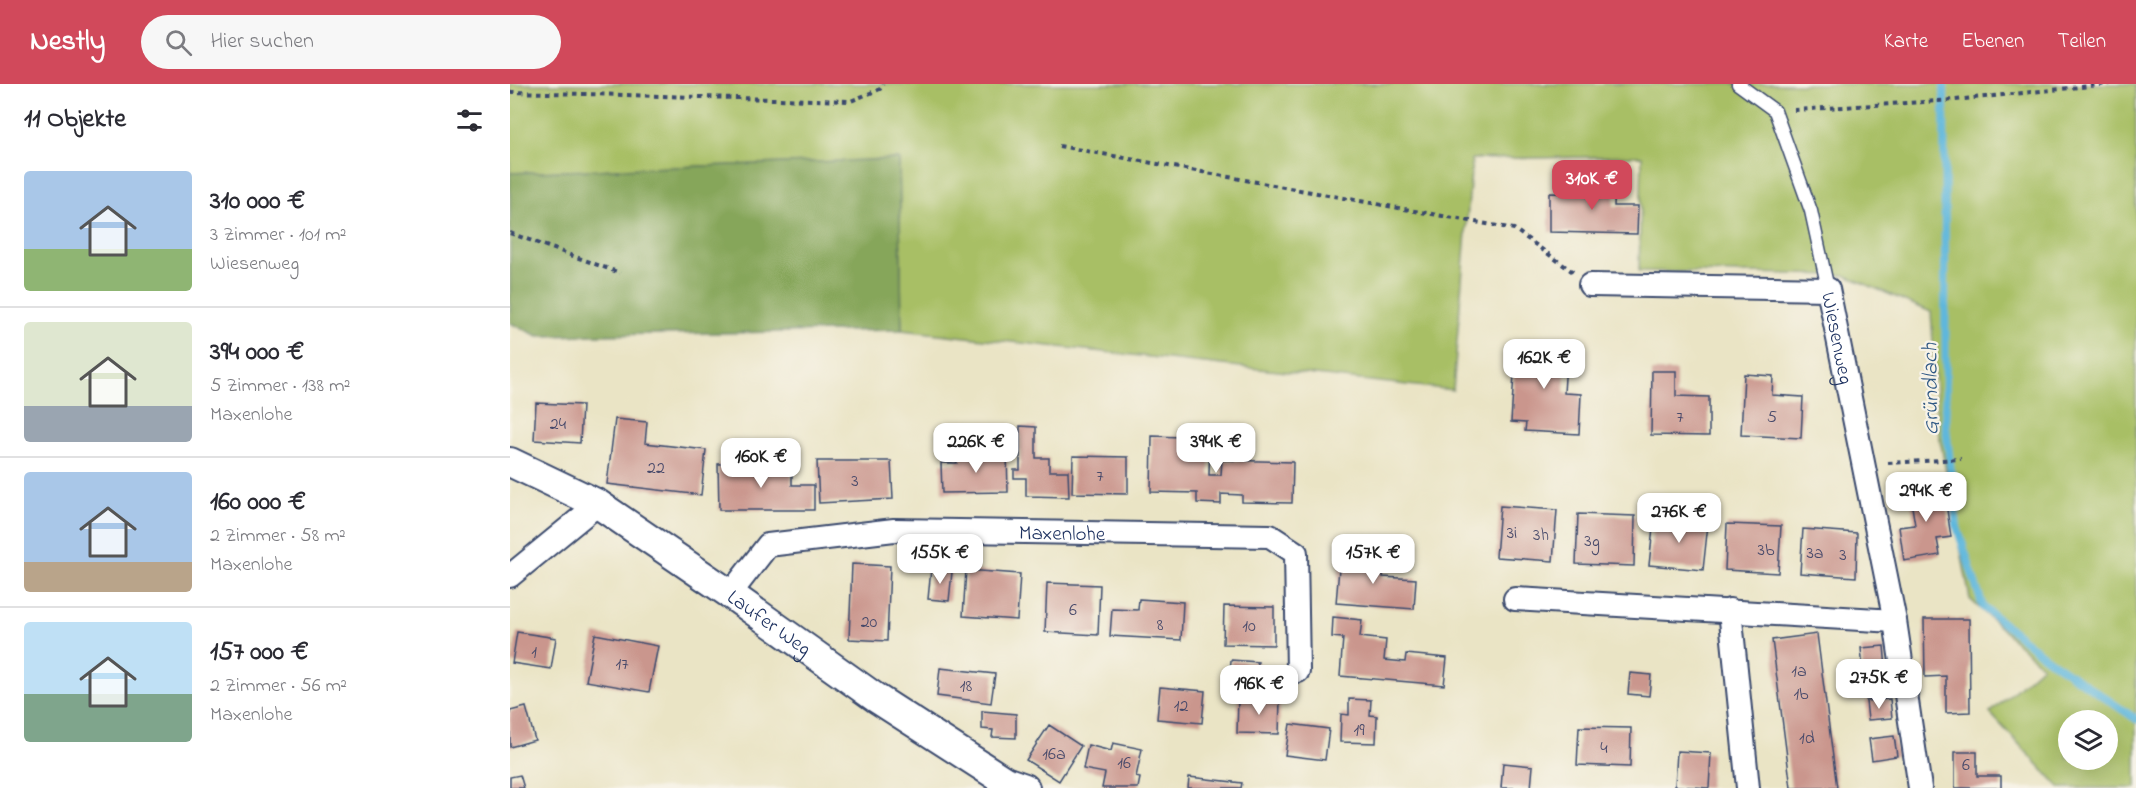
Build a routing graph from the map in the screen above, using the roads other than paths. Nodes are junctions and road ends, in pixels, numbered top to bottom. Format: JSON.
{"nodes":[{"id":1,"x":1738,"y":84,"type":"edge"},
{"id":2,"x":1590,"y":285,"type":"road end"},
{"id":3,"x":1828,"y":289,"type":"junction"},
{"id":4,"x":510,"y":462,"type":"edge"},
{"id":5,"x":598,"y":504,"type":"junction"},
{"id":6,"x":510,"y":576,"type":"edge"},
{"id":7,"x":730,"y":594,"type":"junction"},
{"id":8,"x":1515,"y":599,"type":"dead end"},
{"id":9,"x":1730,"y":610,"type":"junction"},
{"id":10,"x":1895,"y":621,"type":"junction"},
{"id":11,"x":1298,"y":671,"type":"dead end"},
{"id":12,"x":1024,"y":788,"type":"edge"},
{"id":13,"x":1748,"y":788,"type":"edge"},
{"id":14,"x":1920,"y":788,"type":"edge"}],
"edges":[{"from":1,"to":3,"type":"lane"},
{"from":2,"to":3,"type":"street","name":"Wiesenweg"},
{"from":3,"to":10,"type":"street","name":"Wiesenweg"},
{"from":4,"to":5,"type":"street","name":"Laufer Weg"},
{"from":5,"to":6,"type":"street"},
{"from":5,"to":7,"type":"street","name":"Laufer Weg"},
{"from":7,"to":11,"type":"street","name":"Maxenlohe"},
{"from":7,"to":12,"type":"street","name":"Laufer Weg"},
{"from":8,"to":9,"type":"street"},
{"from":9,"to":10,"type":"street"},
{"from":9,"to":13,"type":"street"},
{"from":10,"to":14,"type":"street","name":"Wiesenweg"}]}
